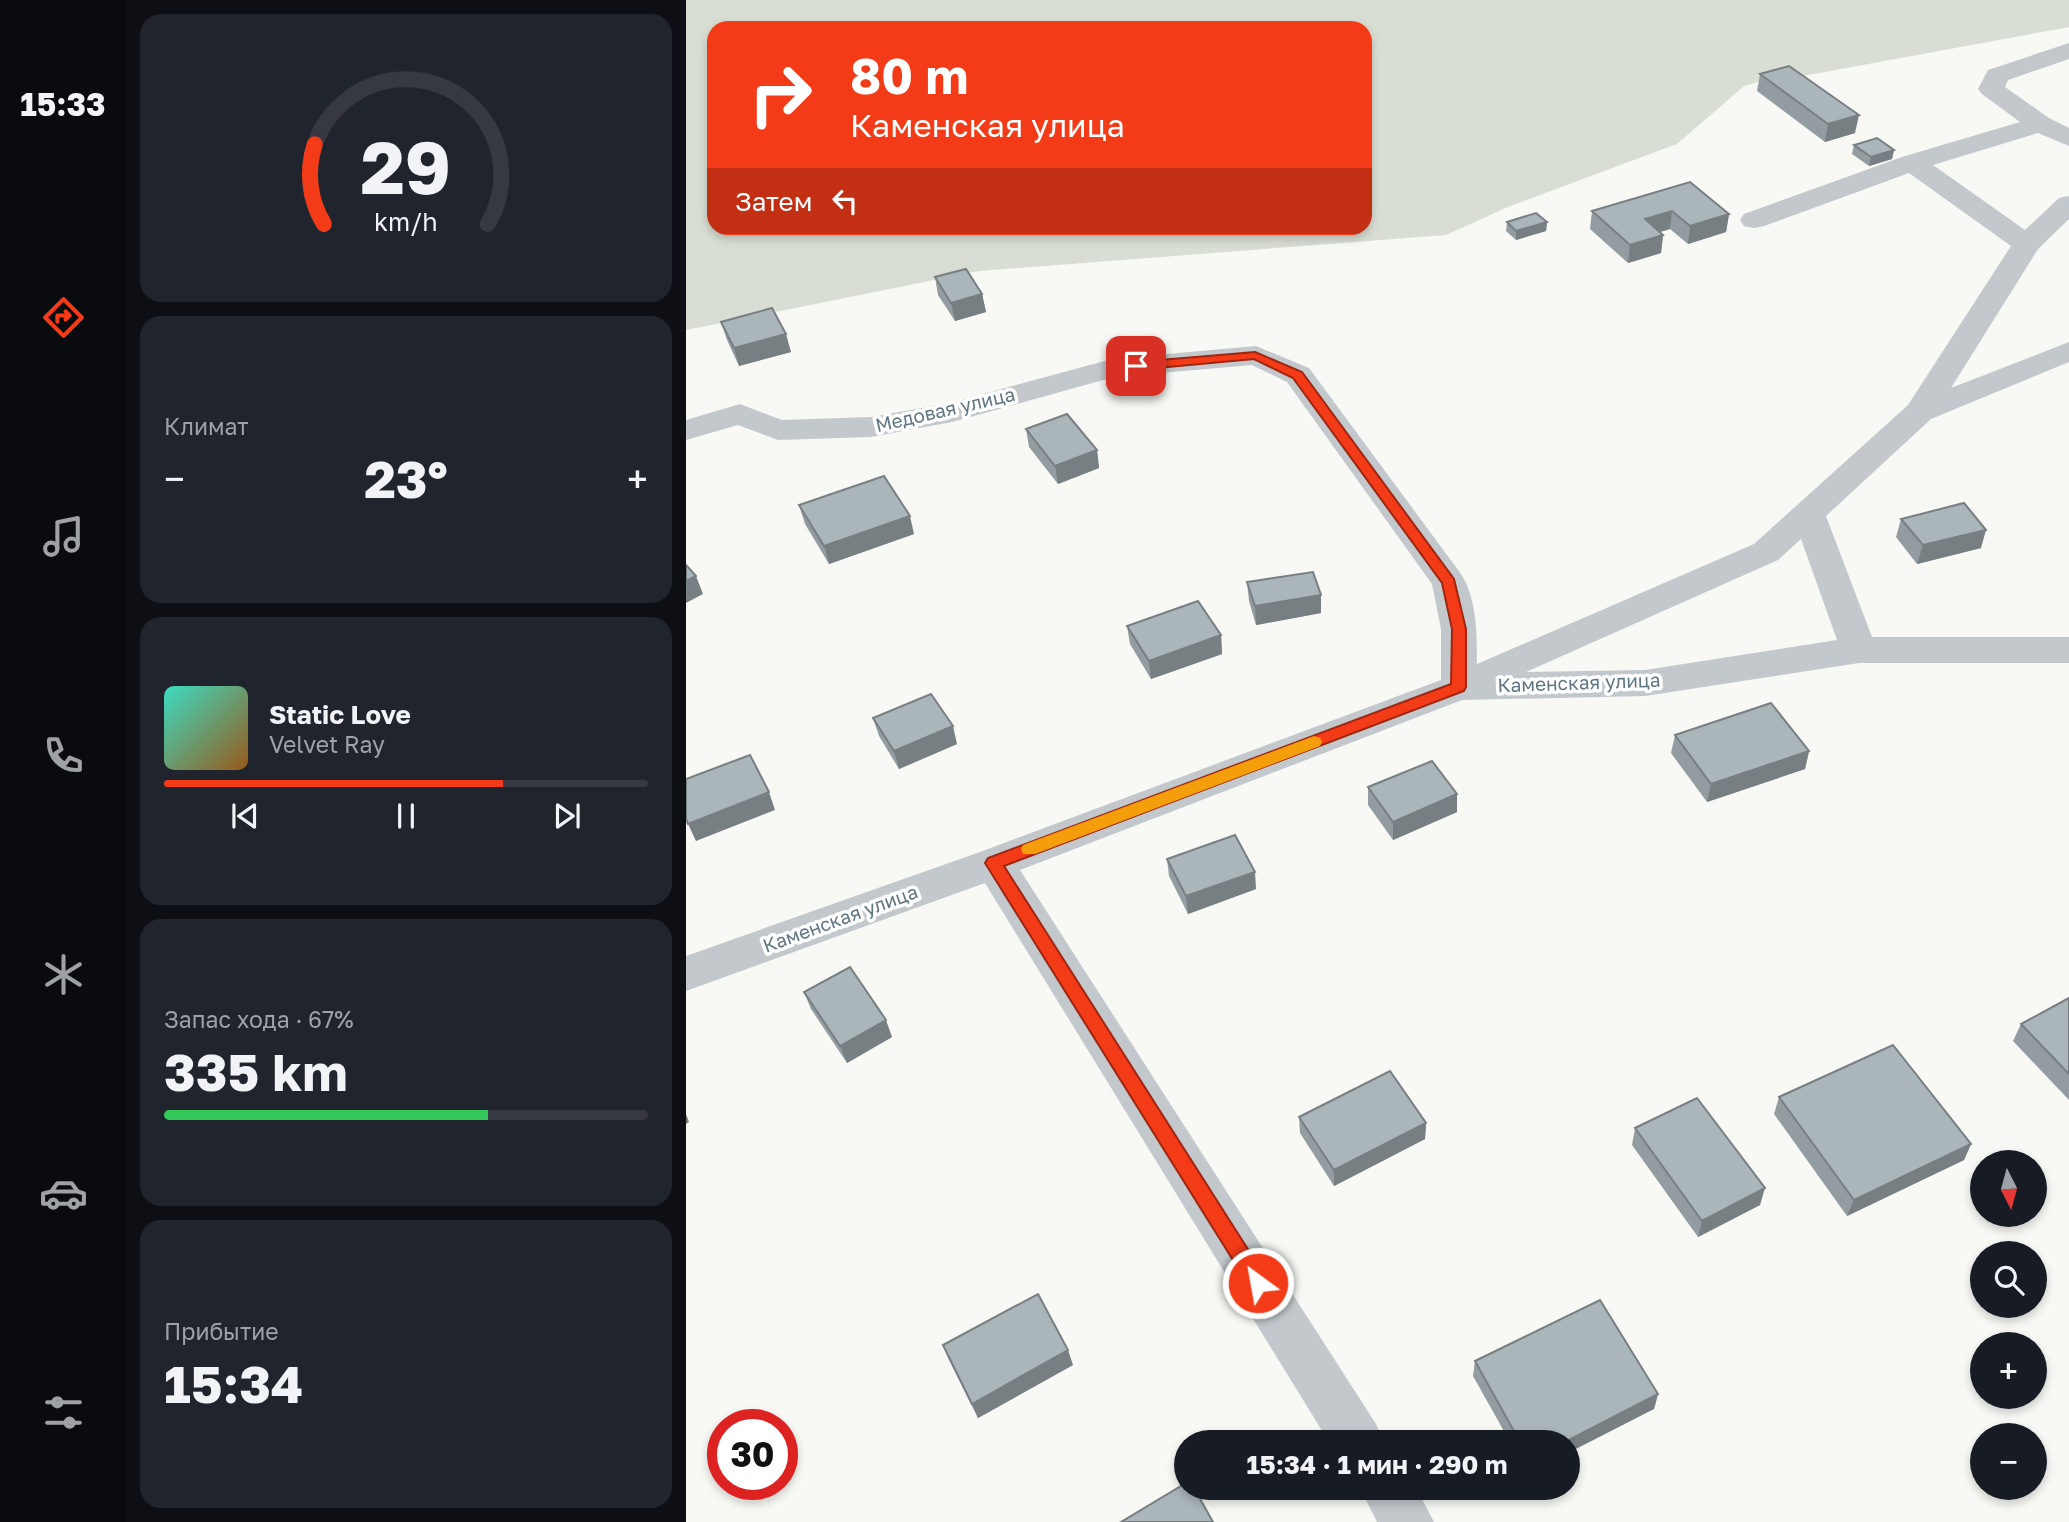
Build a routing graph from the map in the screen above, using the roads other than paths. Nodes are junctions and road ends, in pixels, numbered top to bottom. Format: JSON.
{"nodes":[{"id":1,"x":2069,"y":51,"type":"edge"},
{"id":2,"x":2040,"y":124,"type":"junction"},
{"id":3,"x":2069,"y":138,"type":"edge"},
{"id":4,"x":1912,"y":163,"type":"junction"},
{"id":5,"x":2069,"y":204,"type":"edge"},
{"id":6,"x":1754,"y":220,"type":"dead end"},
{"id":7,"x":2027,"y":244,"type":"junction"},
{"id":8,"x":2069,"y":351,"type":"edge"},
{"id":9,"x":1920,"y":412,"type":"junction"},
{"id":10,"x":686,"y":430,"type":"edge"},
{"id":11,"x":1809,"y":515,"type":"junction"},
{"id":12,"x":1859,"y":650,"type":"junction"},
{"id":13,"x":2069,"y":650,"type":"edge"},
{"id":14,"x":1459,"y":687,"type":"junction"},
{"id":15,"x":994,"y":863,"type":"junction"},
{"id":16,"x":686,"y":974,"type":"edge"},
{"id":17,"x":1350,"y":1430,"type":"edge"},
{"id":18,"x":1394,"y":1500,"type":"edge"},
{"id":19,"x":1408,"y":1522,"type":"edge"}],
"edges":[{"from":1,"to":2,"type":"street"},
{"from":2,"to":3,"type":"street"},
{"from":2,"to":4,"type":"street"},
{"from":4,"to":6,"type":"street"},
{"from":4,"to":7,"type":"street"},
{"from":5,"to":7,"type":"street"},
{"from":7,"to":9,"type":"street"},
{"from":8,"to":9,"type":"street"},
{"from":9,"to":11,"type":"street"},
{"from":10,"to":14,"type":"street","name":"Медовая улица"},
{"from":11,"to":12,"type":"street"},
{"from":11,"to":14,"type":"street"},
{"from":12,"to":13,"type":"street","name":"Каменская улица"},
{"from":12,"to":14,"type":"street","name":"Каменская улица"},
{"from":14,"to":15,"type":"street","name":"Каменская улица"},
{"from":15,"to":16,"type":"street","name":"Каменская улица"},
{"from":15,"to":17,"type":"street"},
{"from":18,"to":19,"type":"street"}]}
